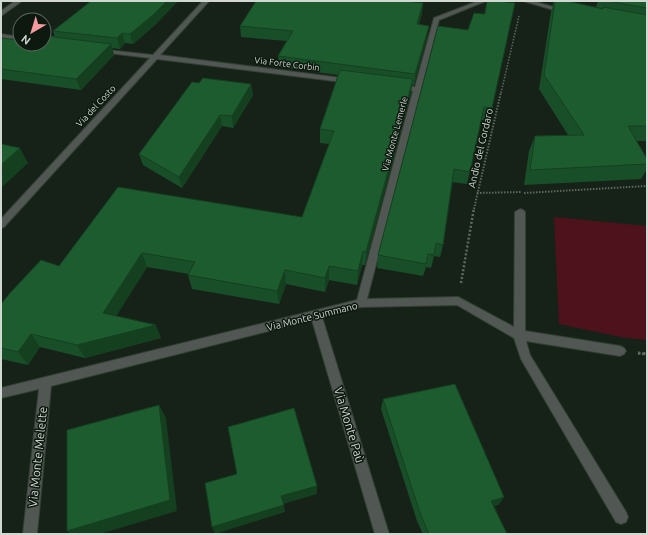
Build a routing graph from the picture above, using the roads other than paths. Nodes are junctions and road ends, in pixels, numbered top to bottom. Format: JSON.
{"nodes":[{"id":1,"x":19,"y":1,"type":"edge"},
{"id":2,"x":206,"y":1,"type":"edge"},
{"id":3,"x":483,"y":1,"type":"edge"},
{"id":4,"x":526,"y":1,"type":"edge"},
{"id":5,"x":568,"y":12,"type":"edge"},
{"id":6,"x":1,"y":14,"type":"edge"},
{"id":7,"x":1,"y":36,"type":"edge"},
{"id":8,"x":12,"y":38,"type":"edge"},
{"id":9,"x":91,"y":49,"type":"edge"},
{"id":10,"x":155,"y":57,"type":"junction"},
{"id":11,"x":361,"y":82,"type":"edge"},
{"id":12,"x":392,"y":86,"type":"edge"},
{"id":13,"x":417,"y":89,"type":"junction"},
{"id":14,"x":520,"y":212,"type":"road end"},
{"id":15,"x":1,"y":225,"type":"edge"},
{"id":16,"x":361,"y":303,"type":"junction"},
{"id":17,"x":316,"y":315,"type":"junction"},
{"id":18,"x":519,"y":335,"type":"junction"},
{"id":19,"x":620,"y":351,"type":"dead end"},
{"id":20,"x":46,"y":381,"type":"junction"},
{"id":21,"x":1,"y":393,"type":"edge"},
{"id":22,"x":622,"y":517,"type":"dead end"},
{"id":23,"x":30,"y":534,"type":"edge"},
{"id":24,"x":382,"y":534,"type":"edge"}],
"edges":[{"from":1,"to":6,"type":"street"},
{"from":2,"to":10,"type":"street","name":"Via del Costo"},
{"from":3,"to":13,"type":"street","name":"Via Monte Lemerle"},
{"from":4,"to":5,"type":"street"},
{"from":7,"to":8,"type":"street"},
{"from":9,"to":10,"type":"street","name":"Via Forte Corbin"},
{"from":10,"to":11,"type":"street","name":"Via Forte Corbin"},
{"from":10,"to":15,"type":"street","name":"Via del Costo"},
{"from":12,"to":13,"type":"street"},
{"from":13,"to":16,"type":"street","name":"Via Monte Lemerle"},
{"from":14,"to":18,"type":"street"},
{"from":16,"to":17,"type":"street","name":"Via Monte Summano"},
{"from":16,"to":18,"type":"street","name":"Via Monte Summano"},
{"from":17,"to":20,"type":"street","name":"Via Monte Summano"},
{"from":17,"to":24,"type":"street","name":"Via Monte Paù"},
{"from":18,"to":19,"type":"street"},
{"from":18,"to":22,"type":"street"},
{"from":20,"to":21,"type":"street","name":"Via Monte Summano"},
{"from":20,"to":23,"type":"street","name":"Via Monte Melette"}]}
